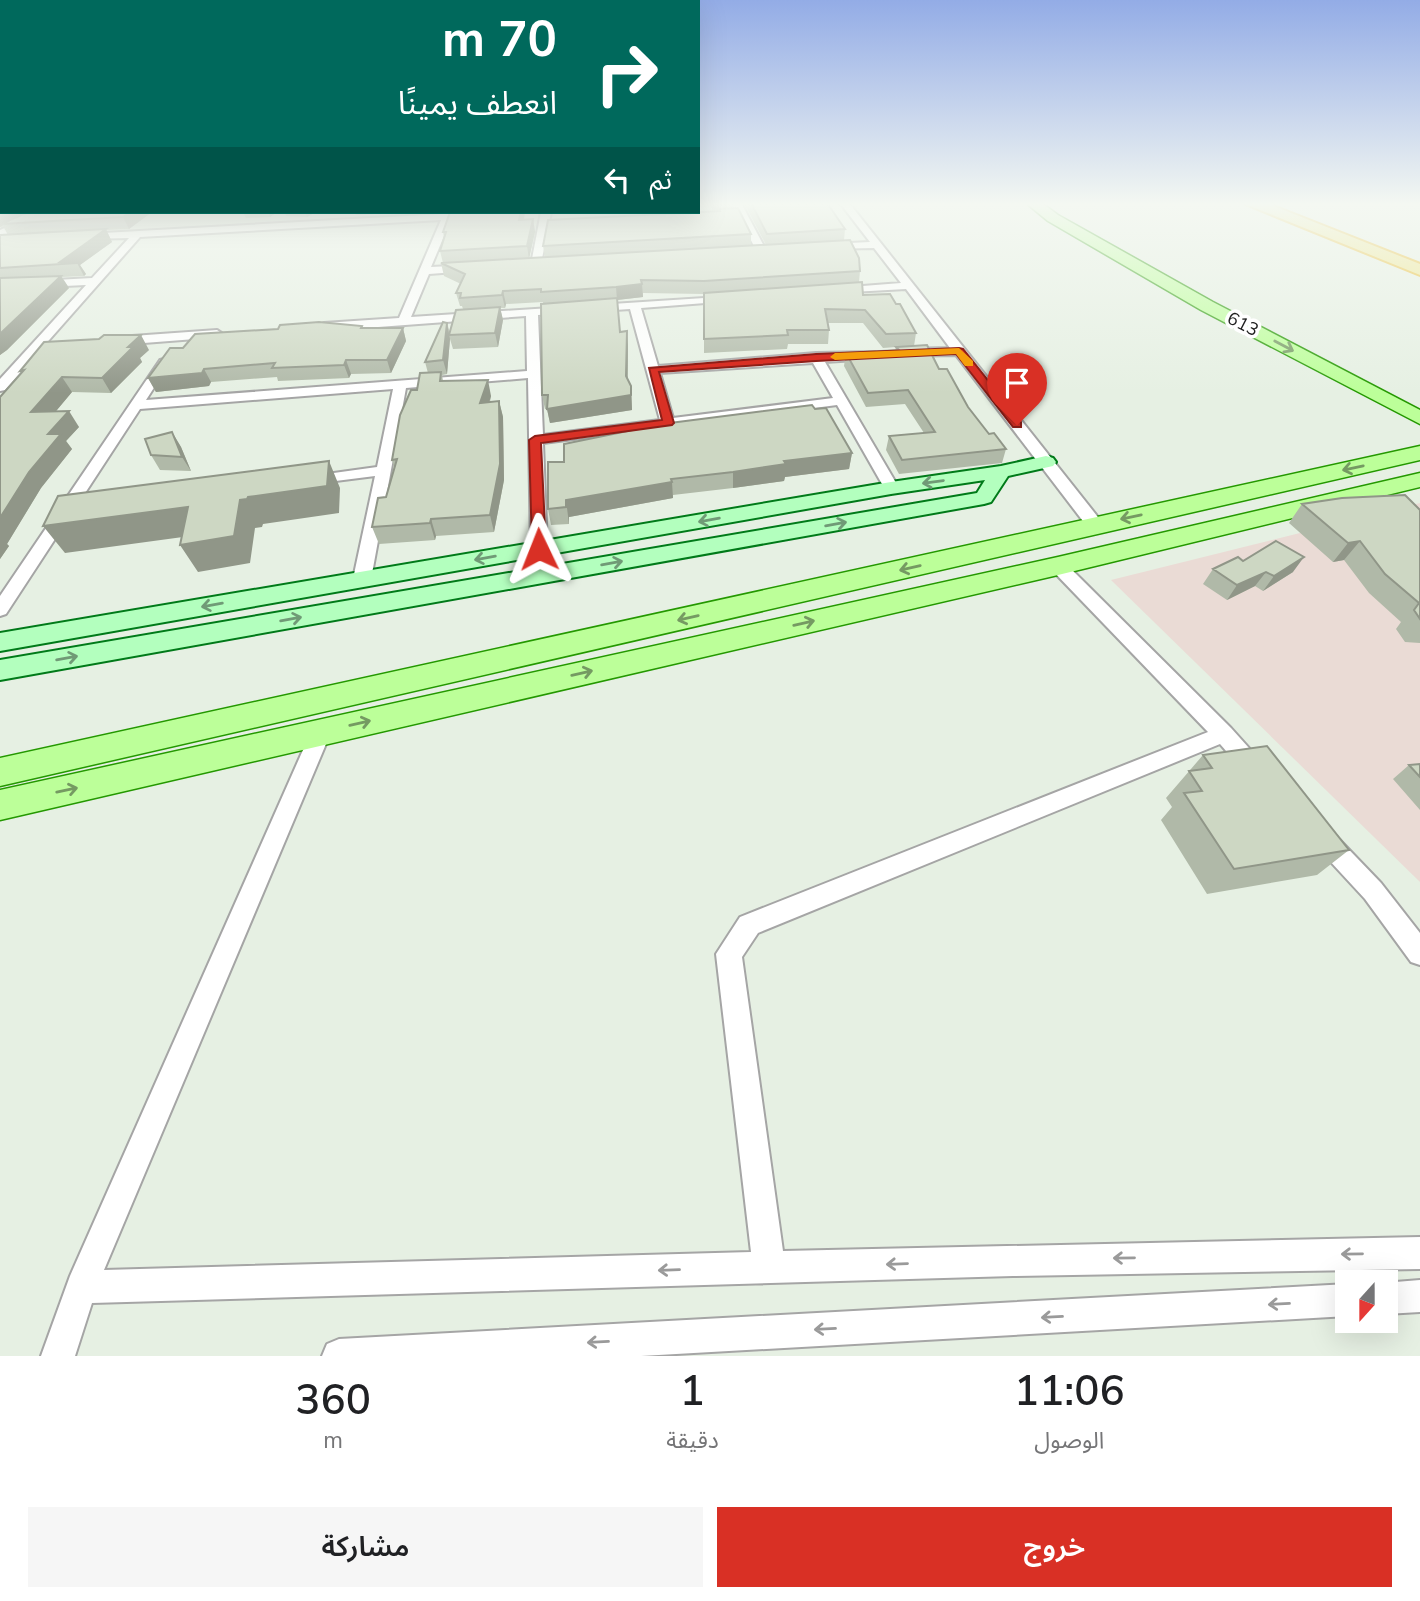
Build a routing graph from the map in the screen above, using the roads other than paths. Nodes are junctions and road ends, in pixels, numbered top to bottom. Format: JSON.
{"nodes":[{"id":1,"x":107,"y":266,"type":"edge"},
{"id":2,"x":427,"y":266,"type":"edge"},
{"id":3,"x":893,"y":266,"type":"edge"},
{"id":4,"x":1137,"y":266,"type":"edge"},
{"id":5,"x":480,"y":267,"type":"edge"},
{"id":6,"x":425,"y":271,"type":"junction"},
{"id":7,"x":94,"y":281,"type":"junction"},
{"id":8,"x":0,"y":286,"type":"edge"},
{"id":9,"x":908,"y":286,"type":"junction"},
{"id":10,"x":826,"y":291,"type":"edge"},
{"id":11,"x":744,"y":297,"type":"edge"},
{"id":12,"x":635,"y":305,"type":"junction"},
{"id":13,"x":532,"y":312,"type":"junction"},
{"id":14,"x":404,"y":321,"type":"junction"},
{"id":15,"x":307,"y":328,"type":"edge"},
{"id":16,"x":224,"y":333,"type":"edge"},
{"id":17,"x":182,"y":336,"type":"junction"},
{"id":18,"x":103,"y":342,"type":"edge"},
{"id":19,"x":50,"y":345,"type":"edge"},
{"id":20,"x":37,"y":346,"type":"junction"},
{"id":21,"x":959,"y":351,"type":"junction"},
{"id":22,"x":816,"y":358,"type":"junction"},
{"id":23,"x":653,"y":370,"type":"junction"},
{"id":24,"x":533,"y":374,"type":"junction"},
{"id":25,"x":400,"y":386,"type":"junction"},
{"id":26,"x":0,"y":387,"type":"edge"},
{"id":27,"x":841,"y":401,"type":"junction"},
{"id":28,"x":136,"y":405,"type":"junction"},
{"id":29,"x":1420,"y":418,"type":"edge"},
{"id":30,"x":668,"y":423,"type":"junction"},
{"id":31,"x":535,"y":440,"type":"junction"},
{"id":32,"x":1420,"y":453,"type":"edge"},
{"id":33,"x":1046,"y":462,"type":"junction"},
{"id":34,"x":384,"y":470,"type":"junction"},
{"id":35,"x":1001,"y":472,"type":"junction"},
{"id":36,"x":1420,"y":480,"type":"edge"},
{"id":37,"x":290,"y":483,"type":"edge"},
{"id":38,"x":891,"y":488,"type":"junction"},
{"id":39,"x":90,"y":510,"type":"edge"},
{"id":40,"x":64,"y":514,"type":"junction"},
{"id":41,"x":1095,"y":525,"type":"junction"},
{"id":42,"x":539,"y":549,"type":"junction"},
{"id":43,"x":1058,"y":566,"type":"junction"},
{"id":44,"x":362,"y":579,"type":"junction"},
{"id":45,"x":0,"y":610,"type":"edge"},
{"id":46,"x":0,"y":642,"type":"edge"},
{"id":47,"x":0,"y":670,"type":"edge"},
{"id":48,"x":321,"y":732,"type":"junction"},
{"id":49,"x":1224,"y":734,"type":"junction"},
{"id":50,"x":0,"y":772,"type":"edge"},
{"id":51,"x":1271,"y":783,"type":"edge"},
{"id":52,"x":0,"y":805,"type":"edge"},
{"id":53,"x":1308,"y":823,"type":"edge"},
{"id":54,"x":1420,"y":954,"type":"edge"},
{"id":55,"x":1420,"y":1253,"type":"edge"},
{"id":56,"x":769,"y":1267,"type":"junction"},
{"id":57,"x":81,"y":1287,"type":"junction"},
{"id":58,"x":1420,"y":1296,"type":"edge"},
{"id":59,"x":1398,"y":1297,"type":"edge"},
{"id":60,"x":1335,"y":1301,"type":"edge"},
{"id":61,"x":58,"y":1356,"type":"edge"},
{"id":62,"x":338,"y":1356,"type":"edge"}],
"edges":[{"from":1,"to":7,"type":"street"},
{"from":2,"to":6,"type":"street"},
{"from":3,"to":9,"type":"street"},
{"from":4,"to":29,"type":"main road","name":"613","one_way":true},
{"from":5,"to":6,"type":"street"},
{"from":6,"to":14,"type":"street"},
{"from":7,"to":8,"type":"street"},
{"from":7,"to":20,"type":"street"},
{"from":9,"to":10,"type":"street"},
{"from":9,"to":21,"type":"street"},
{"from":11,"to":12,"type":"street"},
{"from":12,"to":13,"type":"street"},
{"from":12,"to":23,"type":"street"},
{"from":13,"to":14,"type":"street"},
{"from":13,"to":24,"type":"street"},
{"from":14,"to":15,"type":"street"},
{"from":16,"to":17,"type":"street"},
{"from":17,"to":18,"type":"street"},
{"from":17,"to":28,"type":"street"},
{"from":19,"to":20,"type":"street"},
{"from":20,"to":26,"type":"street"},
{"from":21,"to":22,"type":"street"},
{"from":21,"to":33,"type":"street"},
{"from":22,"to":23,"type":"street"},
{"from":22,"to":27,"type":"street"},
{"from":23,"to":30,"type":"street"},
{"from":24,"to":25,"type":"street"},
{"from":24,"to":31,"type":"street"},
{"from":25,"to":28,"type":"street"},
{"from":25,"to":34,"type":"street"},
{"from":27,"to":30,"type":"street"},
{"from":27,"to":38,"type":"street"},
{"from":28,"to":40,"type":"street"},
{"from":30,"to":31,"type":"street"},
{"from":31,"to":42,"type":"street"},
{"from":32,"to":41,"type":"main road","one_way":true},
{"from":33,"to":35,"type":"street"},
{"from":33,"to":41,"type":"street"},
{"from":34,"to":37,"type":"street"},
{"from":34,"to":44,"type":"street"},
{"from":35,"to":38,"type":"street","one_way":true},
{"from":47,"to":35,"type":"street","one_way":true},
{"from":36,"to":43,"type":"main road"},
{"from":38,"to":42,"type":"street","one_way":true},
{"from":39,"to":40,"type":"street"},
{"from":40,"to":45,"type":"street"},
{"from":41,"to":50,"type":"main road","one_way":true},
{"from":42,"to":44,"type":"street","one_way":true},
{"from":48,"to":43,"type":"main road","one_way":true},
{"from":43,"to":49,"type":"street"},
{"from":44,"to":46,"type":"street","one_way":true},
{"from":52,"to":48,"type":"main road","one_way":true},
{"from":48,"to":57,"type":"street"},
{"from":49,"to":51,"type":"street"},
{"from":49,"to":56,"type":"street"},
{"from":53,"to":54,"type":"street"},
{"from":55,"to":56,"type":"street","one_way":true},
{"from":56,"to":57,"type":"street","one_way":true},
{"from":57,"to":61,"type":"street"},
{"from":58,"to":59,"type":"street"},
{"from":60,"to":62,"type":"street","one_way":true}]}
